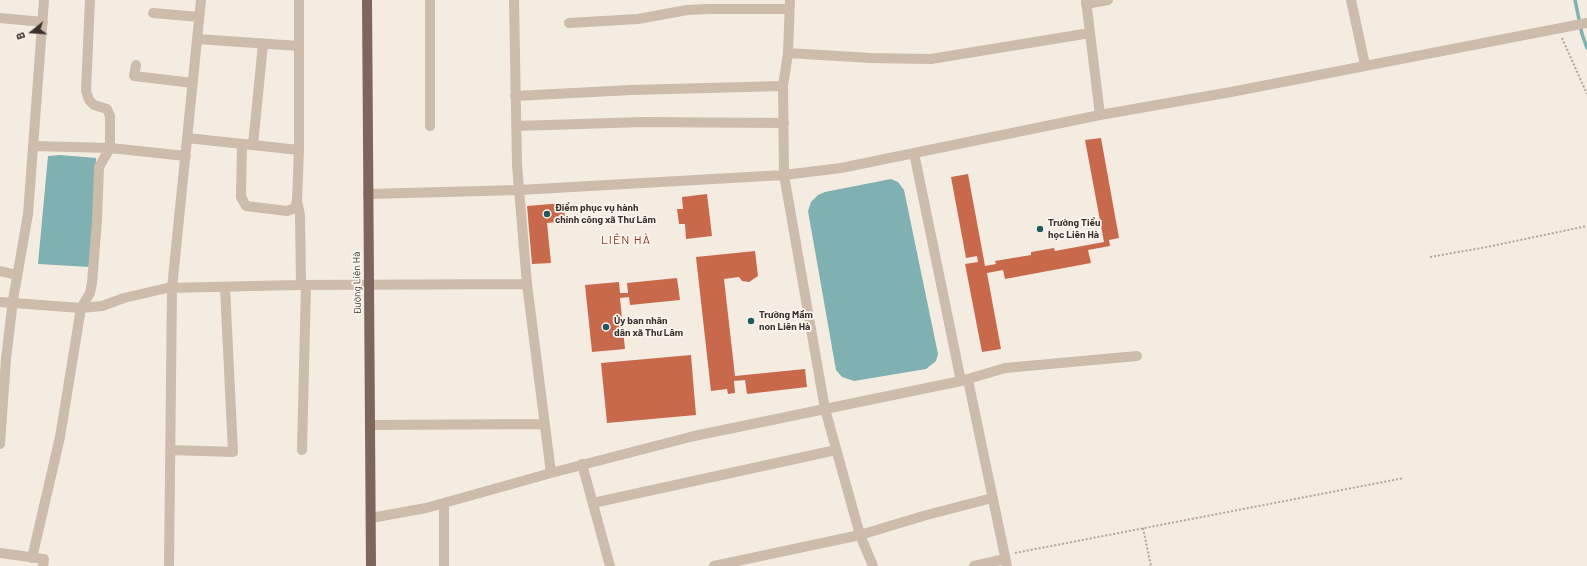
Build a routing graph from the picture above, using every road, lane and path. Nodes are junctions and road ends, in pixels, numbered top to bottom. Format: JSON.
{"nodes":[{"id":1,"x":44,"y":0,"type":"edge"},
{"id":2,"x":90,"y":0,"type":"edge"},
{"id":3,"x":201,"y":0,"type":"edge"},
{"id":4,"x":299,"y":0,"type":"edge"},
{"id":5,"x":367,"y":0,"type":"edge"},
{"id":6,"x":430,"y":0,"type":"edge"},
{"id":7,"x":514,"y":0,"type":"edge"},
{"id":8,"x":1108,"y":0,"type":"edge"},
{"id":9,"x":1351,"y":0,"type":"edge"},
{"id":10,"x":1086,"y":2,"type":"edge"},
{"id":11,"x":790,"y":5,"type":"edge"},
{"id":12,"x":153,"y":13,"type":"dead end"},
{"id":13,"x":199,"y":17,"type":"junction"},
{"id":14,"x":0,"y":18,"type":"edge"},
{"id":15,"x":43,"y":22,"type":"junction"},
{"id":16,"x":568,"y":23,"type":"dead end"},
{"id":17,"x":1587,"y":23,"type":"edge"},
{"id":18,"x":1563,"y":27,"type":"junction"},
{"id":19,"x":1090,"y":33,"type":"junction"},
{"id":20,"x":197,"y":40,"type":"junction"},
{"id":21,"x":263,"y":44,"type":"junction"},
{"id":22,"x":299,"y":46,"type":"junction"},
{"id":23,"x":788,"y":52,"type":"junction"},
{"id":24,"x":136,"y":65,"type":"dead end"},
{"id":25,"x":1365,"y":66,"type":"junction"},
{"id":26,"x":193,"y":83,"type":"junction"},
{"id":27,"x":783,"y":86,"type":"junction"},
{"id":28,"x":1587,"y":94,"type":"edge"},
{"id":29,"x":515,"y":96,"type":"junction"},
{"id":30,"x":1100,"y":115,"type":"junction"},
{"id":31,"x":784,"y":123,"type":"junction"},
{"id":32,"x":430,"y":126,"type":"dead end"},
{"id":33,"x":517,"y":126,"type":"junction"},
{"id":34,"x":187,"y":138,"type":"junction"},
{"id":35,"x":242,"y":144,"type":"junction"},
{"id":36,"x":253,"y":145,"type":"junction"},
{"id":37,"x":34,"y":146,"type":"junction"},
{"id":38,"x":110,"y":148,"type":"junction"},
{"id":39,"x":299,"y":150,"type":"junction"},
{"id":40,"x":914,"y":153,"type":"junction"},
{"id":41,"x":186,"y":156,"type":"junction"},
{"id":42,"x":784,"y":175,"type":"junction"},
{"id":43,"x":519,"y":190,"type":"junction"},
{"id":44,"x":368,"y":194,"type":"junction"},
{"id":45,"x":298,"y":201,"type":"junction"},
{"id":46,"x":1587,"y":226,"type":"edge"},
{"id":47,"x":1430,"y":257,"type":"dead end"},
{"id":48,"x":0,"y":271,"type":"edge"},
{"id":49,"x":17,"y":275,"type":"junction"},
{"id":50,"x":527,"y":284,"type":"junction"},
{"id":51,"x":303,"y":285,"type":"junction"},
{"id":52,"x":369,"y":285,"type":"junction"},
{"id":53,"x":225,"y":287,"type":"junction"},
{"id":54,"x":172,"y":288,"type":"junction"},
{"id":55,"x":0,"y":302,"type":"edge"},
{"id":56,"x":13,"y":304,"type":"junction"},
{"id":57,"x":81,"y":308,"type":"junction"},
{"id":58,"x":5,"y":331,"type":"edge"},
{"id":59,"x":1137,"y":356,"type":"dead end"},
{"id":60,"x":3,"y":365,"type":"edge"},
{"id":61,"x":965,"y":380,"type":"junction"},
{"id":62,"x":1,"y":409,"type":"edge"},
{"id":63,"x":825,"y":409,"type":"junction"},
{"id":64,"x":545,"y":424,"type":"junction"},
{"id":65,"x":370,"y":425,"type":"junction"},
{"id":66,"x":0,"y":444,"type":"edge"},
{"id":67,"x":171,"y":450,"type":"junction"},
{"id":68,"x":302,"y":450,"type":"dead end"},
{"id":69,"x":836,"y":450,"type":"junction"},
{"id":70,"x":582,"y":464,"type":"junction"},
{"id":71,"x":551,"y":473,"type":"junction"},
{"id":72,"x":1404,"y":478,"type":"dead end"},
{"id":73,"x":992,"y":498,"type":"junction"},
{"id":74,"x":444,"y":502,"type":"junction"},
{"id":75,"x":593,"y":503,"type":"junction"},
{"id":76,"x":371,"y":518,"type":"junction"},
{"id":77,"x":1144,"y":528,"type":"junction"},
{"id":78,"x":860,"y":535,"type":"junction"},
{"id":79,"x":0,"y":553,"type":"edge"},
{"id":80,"x":32,"y":558,"type":"junction"},
{"id":81,"x":1005,"y":560,"type":"edge"},
{"id":82,"x":43,"y":566,"type":"edge"},
{"id":83,"x":169,"y":566,"type":"edge"},
{"id":84,"x":371,"y":566,"type":"edge"},
{"id":85,"x":444,"y":566,"type":"edge"},
{"id":86,"x":610,"y":566,"type":"edge"},
{"id":87,"x":714,"y":566,"type":"edge"},
{"id":88,"x":873,"y":566,"type":"edge"},
{"id":89,"x":974,"y":566,"type":"edge"},
{"id":90,"x":1151,"y":566,"type":"edge"}],
"edges":[{"from":1,"to":15,"type":"street"},
{"from":2,"to":38,"type":"street"},
{"from":3,"to":13,"type":"street"},
{"from":4,"to":22,"type":"street"},
{"from":5,"to":44,"type":"main road","name":"Đường Liên Hà"},
{"from":6,"to":32,"type":"street"},
{"from":7,"to":29,"type":"street"},
{"from":8,"to":10,"type":"street"},
{"from":9,"to":25,"type":"street"},
{"from":10,"to":19,"type":"street"},
{"from":11,"to":16,"type":"street"},
{"from":11,"to":23,"type":"street"},
{"from":12,"to":13,"type":"street"},
{"from":13,"to":20,"type":"street"},
{"from":14,"to":15,"type":"street"},
{"from":15,"to":37,"type":"street"},
{"from":17,"to":18,"type":"street"},
{"from":18,"to":25,"type":"street"},
{"from":18,"to":28,"type":"path"},
{"from":19,"to":23,"type":"street"},
{"from":19,"to":30,"type":"street"},
{"from":20,"to":21,"type":"street"},
{"from":20,"to":26,"type":"street"},
{"from":21,"to":22,"type":"street"},
{"from":21,"to":36,"type":"street"},
{"from":22,"to":39,"type":"street"},
{"from":23,"to":27,"type":"street"},
{"from":24,"to":26,"type":"street"},
{"from":25,"to":30,"type":"street"},
{"from":26,"to":34,"type":"street"},
{"from":27,"to":29,"type":"street"},
{"from":27,"to":31,"type":"street"},
{"from":29,"to":33,"type":"street"},
{"from":30,"to":40,"type":"street"},
{"from":31,"to":33,"type":"street"},
{"from":31,"to":42,"type":"street"},
{"from":33,"to":43,"type":"street"},
{"from":34,"to":35,"type":"street"},
{"from":34,"to":41,"type":"street"},
{"from":35,"to":36,"type":"street"},
{"from":35,"to":45,"type":"street"},
{"from":36,"to":39,"type":"street"},
{"from":37,"to":38,"type":"street"},
{"from":37,"to":49,"type":"street"},
{"from":38,"to":41,"type":"street"},
{"from":38,"to":57,"type":"street"},
{"from":39,"to":45,"type":"street"},
{"from":40,"to":42,"type":"street"},
{"from":40,"to":61,"type":"street"},
{"from":41,"to":54,"type":"street"},
{"from":42,"to":43,"type":"street"},
{"from":42,"to":63,"type":"street"},
{"from":43,"to":44,"type":"street"},
{"from":43,"to":50,"type":"street"},
{"from":44,"to":52,"type":"main road","name":"Đường Liên Hà"},
{"from":45,"to":51,"type":"street"},
{"from":46,"to":47,"type":"path"},
{"from":48,"to":49,"type":"street"},
{"from":49,"to":56,"type":"street"},
{"from":50,"to":52,"type":"street"},
{"from":50,"to":64,"type":"street"},
{"from":51,"to":52,"type":"street"},
{"from":51,"to":53,"type":"street"},
{"from":51,"to":68,"type":"street"},
{"from":52,"to":65,"type":"main road","name":"Đường Liên Hà"},
{"from":53,"to":54,"type":"street"},
{"from":53,"to":67,"type":"street"},
{"from":54,"to":57,"type":"street"},
{"from":54,"to":67,"type":"street"},
{"from":55,"to":56,"type":"street"},
{"from":56,"to":57,"type":"street"},
{"from":56,"to":58,"type":"street"},
{"from":57,"to":80,"type":"street"},
{"from":58,"to":60,"type":"street"},
{"from":59,"to":61,"type":"street"},
{"from":60,"to":62,"type":"street"},
{"from":61,"to":63,"type":"street"},
{"from":61,"to":73,"type":"street"},
{"from":62,"to":66,"type":"street"},
{"from":63,"to":69,"type":"street"},
{"from":63,"to":70,"type":"street"},
{"from":64,"to":65,"type":"street"},
{"from":64,"to":71,"type":"street"},
{"from":65,"to":76,"type":"main road","name":"Đường Liên Hà"},
{"from":67,"to":83,"type":"street"},
{"from":69,"to":75,"type":"street"},
{"from":69,"to":78,"type":"street"},
{"from":70,"to":71,"type":"street"},
{"from":70,"to":75,"type":"street"},
{"from":71,"to":74,"type":"street"},
{"from":72,"to":77,"type":"path"},
{"from":73,"to":78,"type":"street"},
{"from":73,"to":81,"type":"street"},
{"from":74,"to":76,"type":"street"},
{"from":74,"to":85,"type":"street"},
{"from":75,"to":86,"type":"street"},
{"from":76,"to":84,"type":"main road","name":"Đường Liên Hà"},
{"from":77,"to":81,"type":"path"},
{"from":77,"to":90,"type":"path"},
{"from":78,"to":87,"type":"street"},
{"from":78,"to":88,"type":"street"},
{"from":79,"to":80,"type":"street"},
{"from":80,"to":82,"type":"street"},
{"from":81,"to":89,"type":"street"}]}
